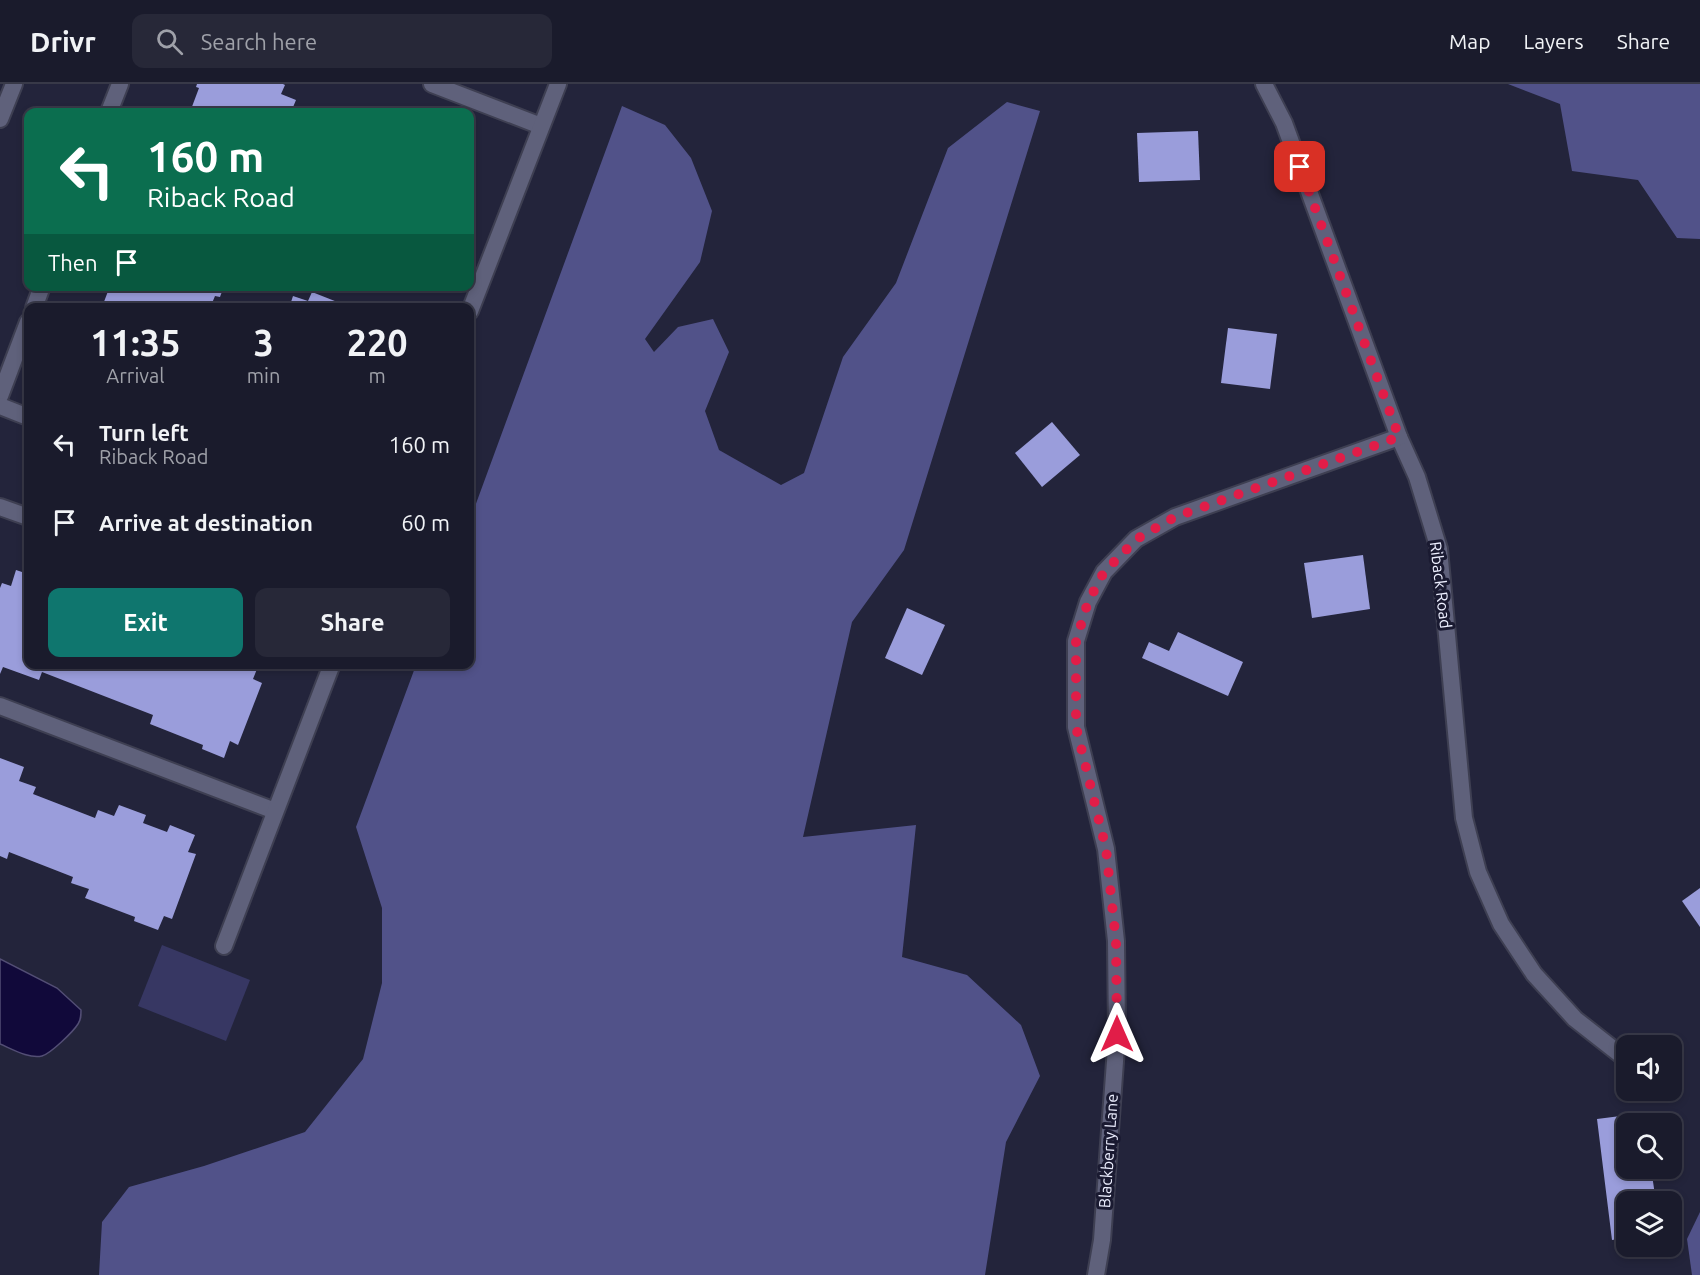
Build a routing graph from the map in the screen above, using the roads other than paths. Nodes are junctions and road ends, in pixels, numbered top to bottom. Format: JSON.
{"nodes":[{"id":1,"x":14,"y":84,"type":"edge"},
{"id":2,"x":120,"y":84,"type":"edge"},
{"id":3,"x":432,"y":84,"type":"edge"},
{"id":4,"x":558,"y":84,"type":"edge"},
{"id":5,"x":1264,"y":84,"type":"edge"},
{"id":6,"x":111,"y":108,"type":"edge"},
{"id":7,"x":0,"y":119,"type":"edge"},
{"id":8,"x":541,"y":126,"type":"junction"},
{"id":9,"x":473,"y":303,"type":"edge"},
{"id":10,"x":24,"y":333,"type":"edge"},
{"id":11,"x":0,"y":396,"type":"edge"},
{"id":12,"x":0,"y":406,"type":"edge"},
{"id":13,"x":24,"y":415,"type":"edge"},
{"id":14,"x":1399,"y":437,"type":"junction"},
{"id":15,"x":0,"y":507,"type":"edge"},
{"id":16,"x":24,"y":516,"type":"edge"},
{"id":17,"x":330,"y":669,"type":"edge"},
{"id":18,"x":0,"y":706,"type":"edge"},
{"id":19,"x":275,"y":811,"type":"junction"},
{"id":20,"x":224,"y":945,"type":"dead end"},
{"id":21,"x":1616,"y":1051,"type":"edge"},
{"id":22,"x":1096,"y":1275,"type":"edge"}],
"edges":[{"from":1,"to":7,"type":"street"},
{"from":2,"to":6,"type":"street"},
{"from":3,"to":8,"type":"street"},
{"from":4,"to":8,"type":"street"},
{"from":5,"to":14,"type":"street","name":"Riback Road"},
{"from":8,"to":9,"type":"street"},
{"from":10,"to":11,"type":"street"},
{"from":12,"to":13,"type":"street"},
{"from":14,"to":21,"type":"street","name":"Riback Road"},
{"from":14,"to":22,"type":"street","name":"Blackberry Lane"},
{"from":15,"to":16,"type":"street"},
{"from":17,"to":19,"type":"street"},
{"from":18,"to":19,"type":"street"},
{"from":19,"to":20,"type":"street"}]}
